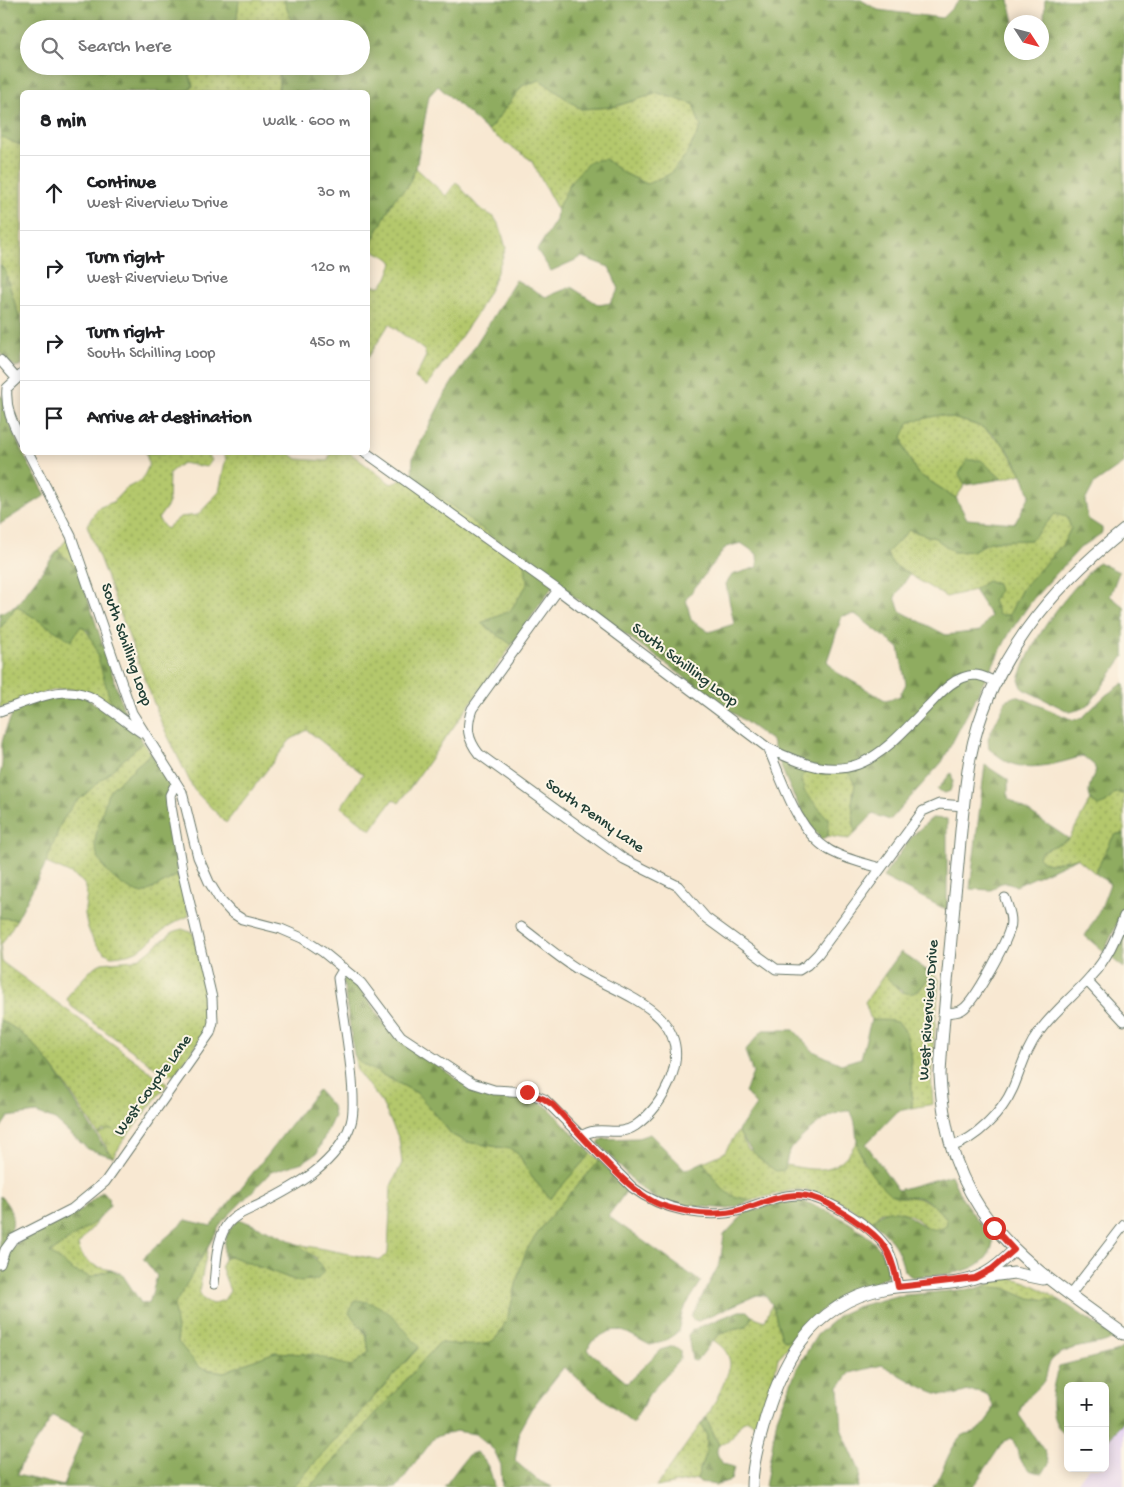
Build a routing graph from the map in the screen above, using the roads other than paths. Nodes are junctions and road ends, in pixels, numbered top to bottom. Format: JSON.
{"nodes":[{"id":1,"x":0,"y":360,"type":"edge"},
{"id":2,"x":20,"y":376,"type":"edge"},
{"id":3,"x":20,"y":438,"type":"edge"},
{"id":4,"x":30,"y":455,"type":"edge"},
{"id":5,"x":369,"y":455,"type":"edge"},
{"id":6,"x":1124,"y":530,"type":"edge"},
{"id":7,"x":558,"y":590,"type":"junction"},
{"id":8,"x":997,"y":682,"type":"junction"},
{"id":9,"x":0,"y":711,"type":"edge"},
{"id":10,"x":142,"y":733,"type":"junction"},
{"id":11,"x":768,"y":748,"type":"junction"},
{"id":12,"x":176,"y":783,"type":"junction"},
{"id":13,"x":964,"y":806,"type":"junction"},
{"id":14,"x":880,"y":868,"type":"junction"},
{"id":15,"x":1005,"y":898,"type":"dead end"},
{"id":16,"x":1124,"y":916,"type":"edge"},
{"id":17,"x":521,"y":927,"type":"dead end"},
{"id":18,"x":344,"y":968,"type":"junction"},
{"id":19,"x":1086,"y":981,"type":"junction"},
{"id":20,"x":944,"y":1012,"type":"junction"},
{"id":21,"x":1124,"y":1021,"type":"edge"},
{"id":22,"x":582,"y":1136,"type":"junction"},
{"id":23,"x":951,"y":1147,"type":"junction"},
{"id":24,"x":1124,"y":1225,"type":"edge"},
{"id":25,"x":1014,"y":1250,"type":"junction"},
{"id":26,"x":0,"y":1264,"type":"edge"},
{"id":27,"x":963,"y":1280,"type":"junction"},
{"id":28,"x":1050,"y":1281,"type":"junction"},
{"id":29,"x":214,"y":1284,"type":"dead end"},
{"id":30,"x":898,"y":1287,"type":"junction"},
{"id":31,"x":1070,"y":1295,"type":"junction"},
{"id":32,"x":1124,"y":1334,"type":"edge"},
{"id":33,"x":752,"y":1487,"type":"edge"}],
"edges":[{"from":1,"to":2,"type":"street"},
{"from":2,"to":3,"type":"street"},
{"from":4,"to":10,"type":"street","name":"South Schilling Loop"},
{"from":5,"to":7,"type":"street","name":"South Schilling Loop"},
{"from":6,"to":8,"type":"street","name":"West Riverview Drive"},
{"from":7,"to":11,"type":"street","name":"South Schilling Loop"},
{"from":7,"to":14,"type":"street","name":"South Penny Lane"},
{"from":8,"to":11,"type":"street","name":"South Schilling Loop"},
{"from":8,"to":13,"type":"street","name":"West Riverview Drive"},
{"from":9,"to":10,"type":"street"},
{"from":10,"to":12,"type":"street","name":"South Schilling Loop"},
{"from":11,"to":14,"type":"street"},
{"from":12,"to":18,"type":"street","name":"South Schilling Loop"},
{"from":12,"to":26,"type":"street","name":"West Coyote Lane"},
{"from":13,"to":14,"type":"street","name":"South Penny Lane"},
{"from":13,"to":20,"type":"street","name":"West Riverview Drive"},
{"from":15,"to":20,"type":"street"},
{"from":16,"to":19,"type":"street"},
{"from":17,"to":22,"type":"street"},
{"from":18,"to":22,"type":"street","name":"South Schilling Loop"},
{"from":18,"to":29,"type":"street"},
{"from":19,"to":21,"type":"street"},
{"from":19,"to":23,"type":"street"},
{"from":20,"to":23,"type":"street","name":"West Riverview Drive"},
{"from":22,"to":30,"type":"street","name":"South Schilling Loop"},
{"from":23,"to":25,"type":"street","name":"West Riverview Drive"},
{"from":24,"to":31,"type":"street"},
{"from":25,"to":27,"type":"street"},
{"from":25,"to":28,"type":"street","name":"West Riverview Drive"},
{"from":27,"to":28,"type":"street"},
{"from":27,"to":30,"type":"street"},
{"from":28,"to":31,"type":"street","name":"West Riverview Drive"},
{"from":30,"to":33,"type":"street"},
{"from":31,"to":32,"type":"street","name":"West Riverview Drive"}]}
